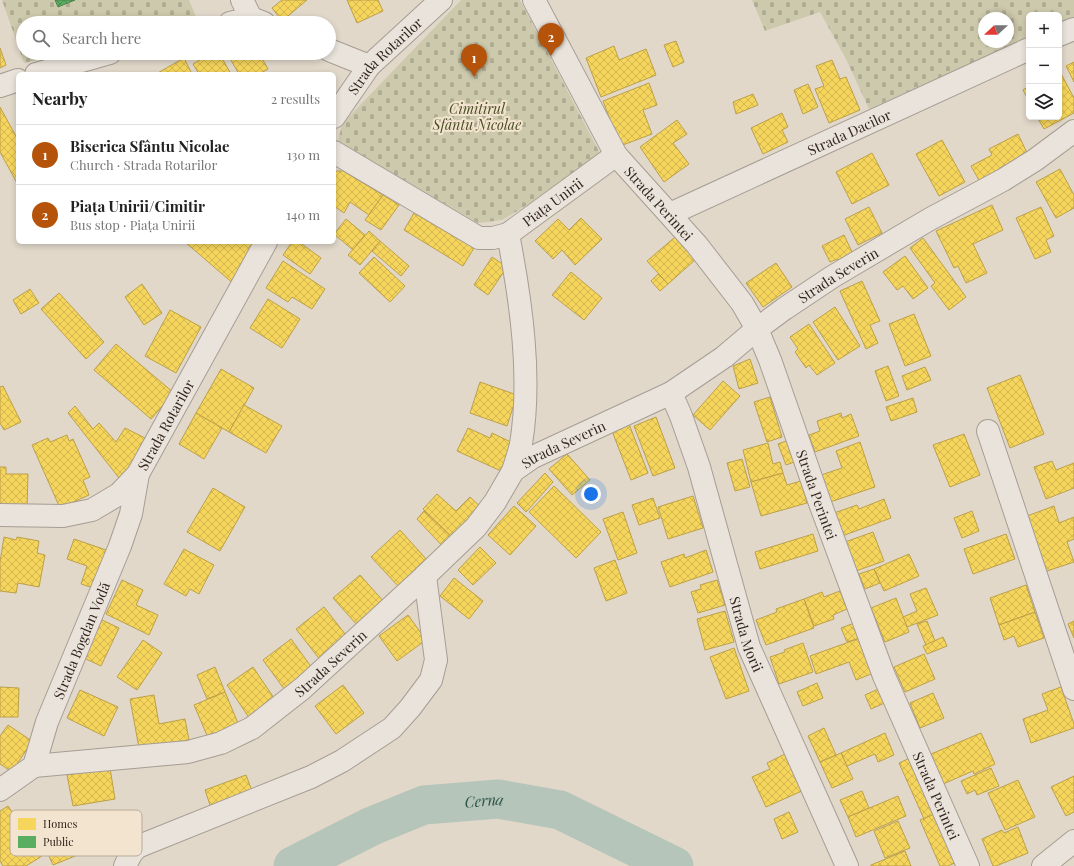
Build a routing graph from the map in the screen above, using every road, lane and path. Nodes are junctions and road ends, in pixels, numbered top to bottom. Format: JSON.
{"nodes":[{"id":1,"x":441,"y":0,"type":"edge"},
{"id":2,"x":534,"y":0,"type":"edge"},
{"id":3,"x":1074,"y":29,"type":"edge"},
{"id":4,"x":1062,"y":34,"type":"edge"},
{"id":5,"x":1026,"y":50,"type":"edge"},
{"id":6,"x":336,"y":53,"type":"edge"},
{"id":7,"x":85,"y":60,"type":"edge"},
{"id":8,"x":369,"y":66,"type":"junction"},
{"id":9,"x":43,"y":72,"type":"edge"},
{"id":10,"x":16,"y":81,"type":"edge"},
{"id":11,"x":0,"y":86,"type":"edge"},
{"id":12,"x":336,"y":114,"type":"edge"},
{"id":13,"x":1074,"y":132,"type":"edge"},
{"id":14,"x":336,"y":153,"type":"edge"},
{"id":15,"x":616,"y":155,"type":"junction"},
{"id":16,"x":670,"y":214,"type":"junction"},
{"id":17,"x":508,"y":234,"type":"junction"},
{"id":18,"x":265,"y":244,"type":"edge"},
{"id":19,"x":757,"y":329,"type":"junction"},
{"id":20,"x":670,"y":393,"type":"junction"},
{"id":21,"x":988,"y":431,"type":"dead end"},
{"id":22,"x":513,"y":471,"type":"junction"},
{"id":23,"x":138,"y":474,"type":"junction"},
{"id":24,"x":0,"y":515,"type":"edge"},
{"id":25,"x":425,"y":576,"type":"junction"},
{"id":26,"x":1074,"y":689,"type":"edge"},
{"id":27,"x":34,"y":766,"type":"junction"},
{"id":28,"x":0,"y":790,"type":"edge"},
{"id":29,"x":1074,"y":841,"type":"edge"},
{"id":30,"x":142,"y":845,"type":"edge"},
{"id":31,"x":130,"y":856,"type":"edge"},
{"id":32,"x":125,"y":866,"type":"edge"},
{"id":33,"x":847,"y":866,"type":"edge"},
{"id":34,"x":968,"y":866,"type":"edge"},
{"id":35,"x":1043,"y":866,"type":"edge"}],
"edges":[{"from":1,"to":8,"type":"street","name":"Strada Rotarilor"},
{"from":2,"to":15,"type":"street"},
{"from":3,"to":4,"type":"street"},
{"from":5,"to":16,"type":"street","name":"Strada Dacilor"},
{"from":6,"to":8,"type":"street"},
{"from":7,"to":9,"type":"street"},
{"from":8,"to":12,"type":"street","name":"Strada Rotarilor"},
{"from":10,"to":11,"type":"street"},
{"from":13,"to":19,"type":"street","name":"Strada Severin"},
{"from":14,"to":17,"type":"street","name":"Piața Unirii"},
{"from":15,"to":16,"type":"street","name":"Strada Perintei"},
{"from":15,"to":17,"type":"street","name":"Piața Unirii"},
{"from":16,"to":19,"type":"street","name":"Strada Perintei"},
{"from":17,"to":22,"type":"street"},
{"from":18,"to":23,"type":"street","name":"Strada Rotarilor"},
{"from":19,"to":20,"type":"street","name":"Strada Severin"},
{"from":19,"to":34,"type":"street","name":"Strada Perintei"},
{"from":20,"to":22,"type":"street","name":"Strada Severin"},
{"from":20,"to":33,"type":"street","name":"Strada Morii"},
{"from":21,"to":26,"type":"street"},
{"from":22,"to":25,"type":"street","name":"Strada Severin"},
{"from":23,"to":24,"type":"street","name":"Strada Rotarilor"},
{"from":23,"to":27,"type":"street","name":"Strada Bogdan Vodă"},
{"from":25,"to":27,"type":"street","name":"Strada Severin"},
{"from":25,"to":30,"type":"street"},
{"from":27,"to":28,"type":"street"},
{"from":29,"to":35,"type":"street"},
{"from":31,"to":32,"type":"street"}]}
